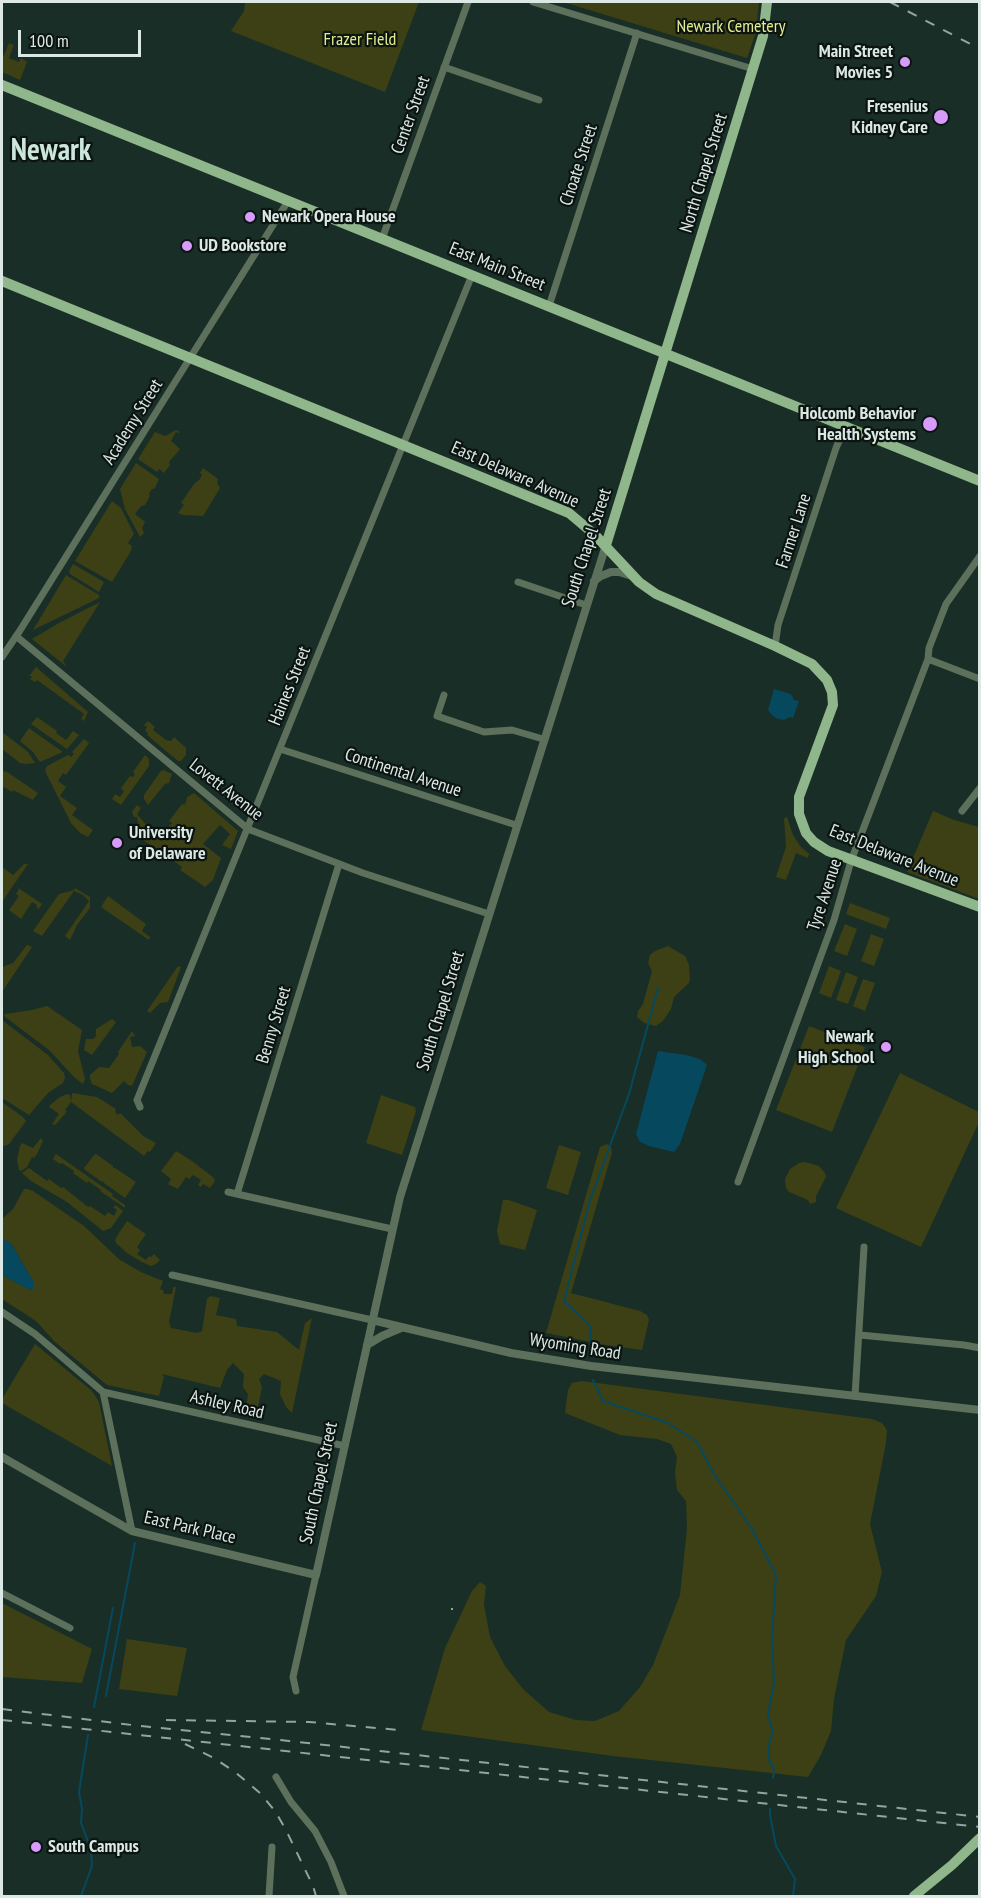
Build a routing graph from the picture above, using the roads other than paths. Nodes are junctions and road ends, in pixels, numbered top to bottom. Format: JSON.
{"nodes":[{"id":1,"x":468,"y":2,"type":"edge"},
{"id":2,"x":533,"y":2,"type":"edge"},
{"id":3,"x":767,"y":2,"type":"edge"},
{"id":4,"x":637,"y":33,"type":"junction"},
{"id":5,"x":444,"y":66,"type":"junction"},
{"id":6,"x":753,"y":69,"type":"junction"},
{"id":7,"x":2,"y":85,"type":"edge"},
{"id":8,"x":539,"y":100,"type":"dead end"},
{"id":9,"x":288,"y":201,"type":"junction"},
{"id":10,"x":382,"y":239,"type":"junction"},
{"id":11,"x":472,"y":275,"type":"junction"},
{"id":12,"x":2,"y":281,"type":"edge"},
{"id":13,"x":549,"y":306,"type":"junction"},
{"id":14,"x":665,"y":354,"type":"junction"},
{"id":15,"x":191,"y":358,"type":"junction"},
{"id":16,"x":850,"y":429,"type":"junction"},
{"id":17,"x":404,"y":445,"type":"junction"},
{"id":18,"x":980,"y":481,"type":"edge"},
{"id":19,"x":606,"y":545,"type":"junction"},
{"id":20,"x":980,"y":556,"type":"edge"},
{"id":21,"x":635,"y":578,"type":"junction"},
{"id":22,"x":594,"y":581,"type":"junction"},
{"id":23,"x":518,"y":582,"type":"dead end"},
{"id":24,"x":586,"y":605,"type":"junction"},
{"id":25,"x":16,"y":636,"type":"junction"},
{"id":26,"x":775,"y":646,"type":"junction"},
{"id":27,"x":2,"y":657,"type":"edge"},
{"id":28,"x":928,"y":659,"type":"junction"},
{"id":29,"x":980,"y":679,"type":"edge"},
{"id":30,"x":444,"y":695,"type":"dead end"},
{"id":31,"x":543,"y":739,"type":"junction"},
{"id":32,"x":280,"y":749,"type":"junction"},
{"id":33,"x":980,"y":788,"type":"edge"},
{"id":34,"x":962,"y":811,"type":"dead end"},
{"id":35,"x":516,"y":825,"type":"junction"},
{"id":36,"x":248,"y":829,"type":"junction"},
{"id":37,"x":851,"y":861,"type":"junction"},
{"id":38,"x":339,"y":864,"type":"junction"},
{"id":39,"x":980,"y":907,"type":"edge"},
{"id":40,"x":489,"y":914,"type":"junction"},
{"id":41,"x":140,"y":1107,"type":"dead end"},
{"id":42,"x":738,"y":1182,"type":"dead end"},
{"id":43,"x":228,"y":1192,"type":"dead end"},
{"id":44,"x":237,"y":1194,"type":"junction"},
{"id":45,"x":392,"y":1229,"type":"junction"},
{"id":46,"x":864,"y":1247,"type":"dead end"},
{"id":47,"x":172,"y":1275,"type":"dead end"},
{"id":48,"x":2,"y":1312,"type":"edge"},
{"id":49,"x":372,"y":1320,"type":"junction"},
{"id":50,"x":401,"y":1328,"type":"junction"},
{"id":51,"x":860,"y":1335,"type":"junction"},
{"id":52,"x":367,"y":1345,"type":"junction"},
{"id":53,"x":980,"y":1348,"type":"edge"},
{"id":54,"x":103,"y":1392,"type":"junction"},
{"id":55,"x":855,"y":1396,"type":"junction"},
{"id":56,"x":980,"y":1410,"type":"edge"},
{"id":57,"x":345,"y":1446,"type":"junction"},
{"id":58,"x":2,"y":1457,"type":"edge"},
{"id":59,"x":132,"y":1532,"type":"junction"},
{"id":60,"x":316,"y":1575,"type":"junction"},
{"id":61,"x":2,"y":1593,"type":"edge"},
{"id":62,"x":70,"y":1628,"type":"dead end"},
{"id":63,"x":297,"y":1690,"type":"dead end"},
{"id":64,"x":276,"y":1777,"type":"dead end"},
{"id":65,"x":980,"y":1838,"type":"edge"},
{"id":66,"x":272,"y":1847,"type":"dead end"},
{"id":67,"x":269,"y":1896,"type":"edge"},
{"id":68,"x":344,"y":1896,"type":"edge"},
{"id":69,"x":914,"y":1896,"type":"edge"}],
"edges":[{"from":1,"to":5,"type":"street","name":"Center Street"},
{"from":2,"to":4,"type":"street"},
{"from":3,"to":6,"type":"main road","name":"North Chapel Street"},
{"from":4,"to":6,"type":"street"},
{"from":4,"to":13,"type":"street","name":"Choate Street"},
{"from":5,"to":8,"type":"street"},
{"from":5,"to":10,"type":"street","name":"Center Street"},
{"from":6,"to":14,"type":"main road","name":"North Chapel Street"},
{"from":7,"to":9,"type":"main road","name":"East Main Street"},
{"from":9,"to":10,"type":"main road","name":"East Main Street"},
{"from":9,"to":15,"type":"street","name":"Academy Street"},
{"from":10,"to":11,"type":"main road","name":"East Main Street"},
{"from":11,"to":13,"type":"main road","name":"East Main Street"},
{"from":11,"to":17,"type":"street","name":"Haines Street"},
{"from":12,"to":15,"type":"main road","name":"East Delaware Avenue"},
{"from":13,"to":14,"type":"main road","name":"East Main Street"},
{"from":14,"to":16,"type":"main road","name":"East Main Street"},
{"from":14,"to":19,"type":"main road","name":"South Chapel Street"},
{"from":15,"to":17,"type":"main road","name":"East Delaware Avenue"},
{"from":15,"to":25,"type":"street","name":"Academy Street"},
{"from":16,"to":18,"type":"main road","name":"East Main Street"},
{"from":16,"to":26,"type":"street","name":"Farmer Lane"},
{"from":17,"to":19,"type":"main road","name":"East Delaware Avenue"},
{"from":17,"to":32,"type":"street","name":"Haines Street"},
{"from":19,"to":21,"type":"main road","name":"East Delaware Avenue"},
{"from":19,"to":22,"type":"street","name":"South Chapel Street"},
{"from":20,"to":28,"type":"street","name":"Tyre Avenue"},
{"from":21,"to":22,"type":"street"},
{"from":21,"to":26,"type":"main road","name":"East Delaware Avenue"},
{"from":22,"to":24,"type":"street","name":"South Chapel Street"},
{"from":23,"to":24,"type":"street"},
{"from":24,"to":31,"type":"street","name":"South Chapel Street"},
{"from":25,"to":27,"type":"street","name":"Academy Street"},
{"from":25,"to":36,"type":"street","name":"Lovett Avenue"},
{"from":26,"to":37,"type":"main road","name":"East Delaware Avenue"},
{"from":28,"to":29,"type":"street"},
{"from":28,"to":37,"type":"street","name":"Tyre Avenue"},
{"from":30,"to":31,"type":"street"},
{"from":31,"to":35,"type":"street","name":"South Chapel Street"},
{"from":32,"to":35,"type":"street","name":"Continental Avenue"},
{"from":32,"to":36,"type":"street","name":"Haines Street"},
{"from":33,"to":34,"type":"street"},
{"from":35,"to":40,"type":"street","name":"South Chapel Street"},
{"from":36,"to":38,"type":"street","name":"Lovett Avenue"},
{"from":36,"to":41,"type":"street","name":"Haines Street"},
{"from":37,"to":39,"type":"main road","name":"East Delaware Avenue"},
{"from":37,"to":42,"type":"street","name":"Tyre Avenue"},
{"from":38,"to":40,"type":"street","name":"Lovett Avenue"},
{"from":38,"to":44,"type":"street","name":"Benny Street"},
{"from":40,"to":45,"type":"street","name":"South Chapel Street"},
{"from":43,"to":44,"type":"street"},
{"from":44,"to":45,"type":"street"},
{"from":45,"to":49,"type":"street","name":"South Chapel Street"},
{"from":46,"to":51,"type":"street"},
{"from":47,"to":49,"type":"street","name":"Wyoming Road"},
{"from":48,"to":54,"type":"street"},
{"from":49,"to":50,"type":"street","name":"Wyoming Road"},
{"from":49,"to":52,"type":"street","name":"South Chapel Street"},
{"from":50,"to":52,"type":"street"},
{"from":50,"to":55,"type":"street","name":"Wyoming Road"},
{"from":51,"to":53,"type":"street"},
{"from":51,"to":55,"type":"street"},
{"from":52,"to":57,"type":"street","name":"South Chapel Street"},
{"from":54,"to":57,"type":"street","name":"Ashley Road"},
{"from":54,"to":59,"type":"street"},
{"from":55,"to":56,"type":"street","name":"Wyoming Road"},
{"from":57,"to":60,"type":"street","name":"South Chapel Street"},
{"from":58,"to":59,"type":"street","name":"East Park Place"},
{"from":59,"to":60,"type":"street","name":"East Park Place"},
{"from":60,"to":63,"type":"street","name":"South Chapel Street"},
{"from":61,"to":62,"type":"street"},
{"from":64,"to":68,"type":"street"},
{"from":65,"to":69,"type":"main road"},
{"from":66,"to":67,"type":"street"}]}
